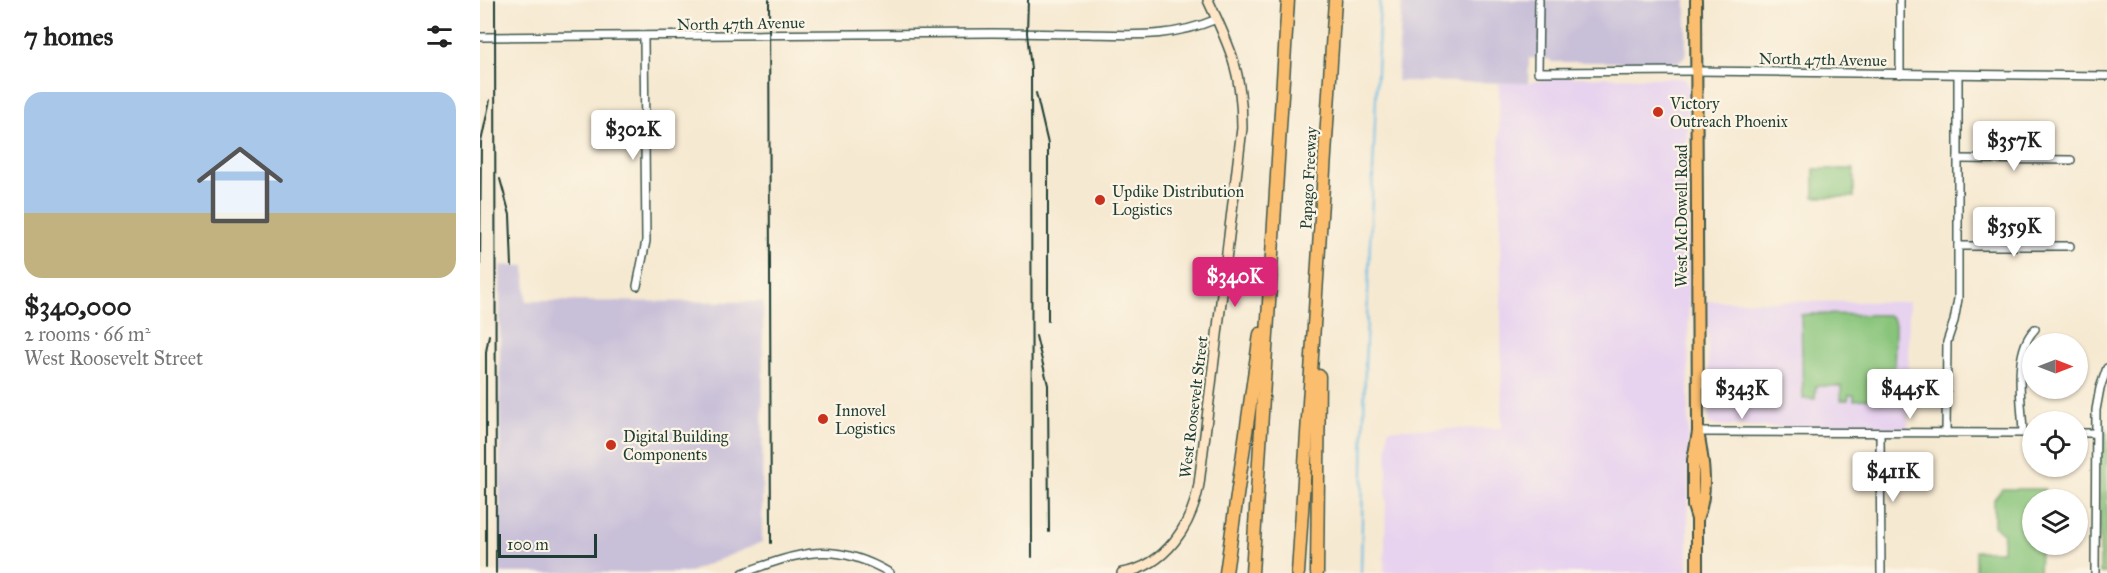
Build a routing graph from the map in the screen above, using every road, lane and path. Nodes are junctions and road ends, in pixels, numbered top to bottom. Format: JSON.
{"nodes":[{"id":1,"x":1208,"y":0,"type":"edge"},
{"id":2,"x":1288,"y":0,"type":"edge"},
{"id":3,"x":1335,"y":0,"type":"edge"},
{"id":4,"x":1539,"y":0,"type":"edge"},
{"id":5,"x":1696,"y":0,"type":"edge"},
{"id":6,"x":1900,"y":0,"type":"edge"},
{"id":7,"x":1217,"y":19,"type":"junction"},
{"id":8,"x":480,"y":37,"type":"edge"},
{"id":9,"x":644,"y":38,"type":"junction"},
{"id":10,"x":1696,"y":70,"type":"junction"},
{"id":11,"x":1900,"y":74,"type":"junction"},
{"id":12,"x":1958,"y":75,"type":"junction"},
{"id":13,"x":2107,"y":76,"type":"edge"},
{"id":14,"x":1958,"y":159,"type":"junction"},
{"id":15,"x":2071,"y":160,"type":"dead end"},
{"id":16,"x":1958,"y":246,"type":"junction"},
{"id":17,"x":2070,"y":246,"type":"dead end"},
{"id":18,"x":1271,"y":265,"type":"junction"},
{"id":19,"x":637,"y":286,"type":"dead end"},
{"id":20,"x":1317,"y":301,"type":"junction"},
{"id":21,"x":2035,"y":329,"type":"dead end"},
{"id":22,"x":2107,"y":368,"type":"edge"},
{"id":23,"x":2022,"y":411,"type":"edge"},
{"id":24,"x":1698,"y":432,"type":"junction"},
{"id":25,"x":1880,"y":433,"type":"junction"},
{"id":26,"x":1946,"y":433,"type":"junction"},
{"id":27,"x":2022,"y":433,"type":"edge"},
{"id":28,"x":2088,"y":434,"type":"edge"},
{"id":29,"x":2095,"y":434,"type":"junction"},
{"id":30,"x":743,"y":573,"type":"edge"},
{"id":31,"x":890,"y":573,"type":"edge"},
{"id":32,"x":1122,"y":573,"type":"edge"},
{"id":33,"x":1226,"y":573,"type":"edge"},
{"id":34,"x":1252,"y":573,"type":"edge"},
{"id":35,"x":1298,"y":573,"type":"edge"},
{"id":36,"x":1317,"y":573,"type":"edge"},
{"id":37,"x":1697,"y":573,"type":"edge"},
{"id":38,"x":1881,"y":573,"type":"edge"},
{"id":39,"x":2095,"y":573,"type":"edge"}],
"edges":[{"from":1,"to":7,"type":"street","name":"West Roosevelt Street"},
{"from":2,"to":18,"type":"highway","name":"Papago Freeway"},
{"from":3,"to":20,"type":"highway","name":"Papago Freeway"},
{"from":4,"to":10,"type":"street","name":"North 47th Avenue"},
{"from":5,"to":10,"type":"main road","name":"West McDowell Road"},
{"from":6,"to":11,"type":"street"},
{"from":7,"to":9,"type":"street","name":"North 47th Avenue"},
{"from":7,"to":32,"type":"street","name":"West Roosevelt Street"},
{"from":8,"to":9,"type":"street","name":"North 47th Avenue"},
{"from":9,"to":19,"type":"street"},
{"from":10,"to":11,"type":"street","name":"North 47th Avenue"},
{"from":10,"to":24,"type":"main road","name":"West McDowell Road"},
{"from":11,"to":12,"type":"street","name":"North 47th Avenue"},
{"from":12,"to":13,"type":"street","name":"North 47th Avenue"},
{"from":12,"to":14,"type":"street"},
{"from":14,"to":15,"type":"street"},
{"from":14,"to":16,"type":"street"},
{"from":16,"to":17,"type":"street"},
{"from":16,"to":26,"type":"street"},
{"from":18,"to":33,"type":"highway"},
{"from":18,"to":34,"type":"highway","name":"Papago Freeway"},
{"from":20,"to":35,"type":"highway","name":"Papago Freeway"},
{"from":20,"to":36,"type":"highway"},
{"from":21,"to":23,"type":"street"},
{"from":22,"to":29,"type":"street"},
{"from":24,"to":25,"type":"street"},
{"from":24,"to":37,"type":"main road","name":"West McDowell Road"},
{"from":25,"to":26,"type":"street"},
{"from":25,"to":38,"type":"street"},
{"from":26,"to":27,"type":"street"},
{"from":28,"to":29,"type":"street"},
{"from":29,"to":39,"type":"street"},
{"from":30,"to":31,"type":"street"}]}
